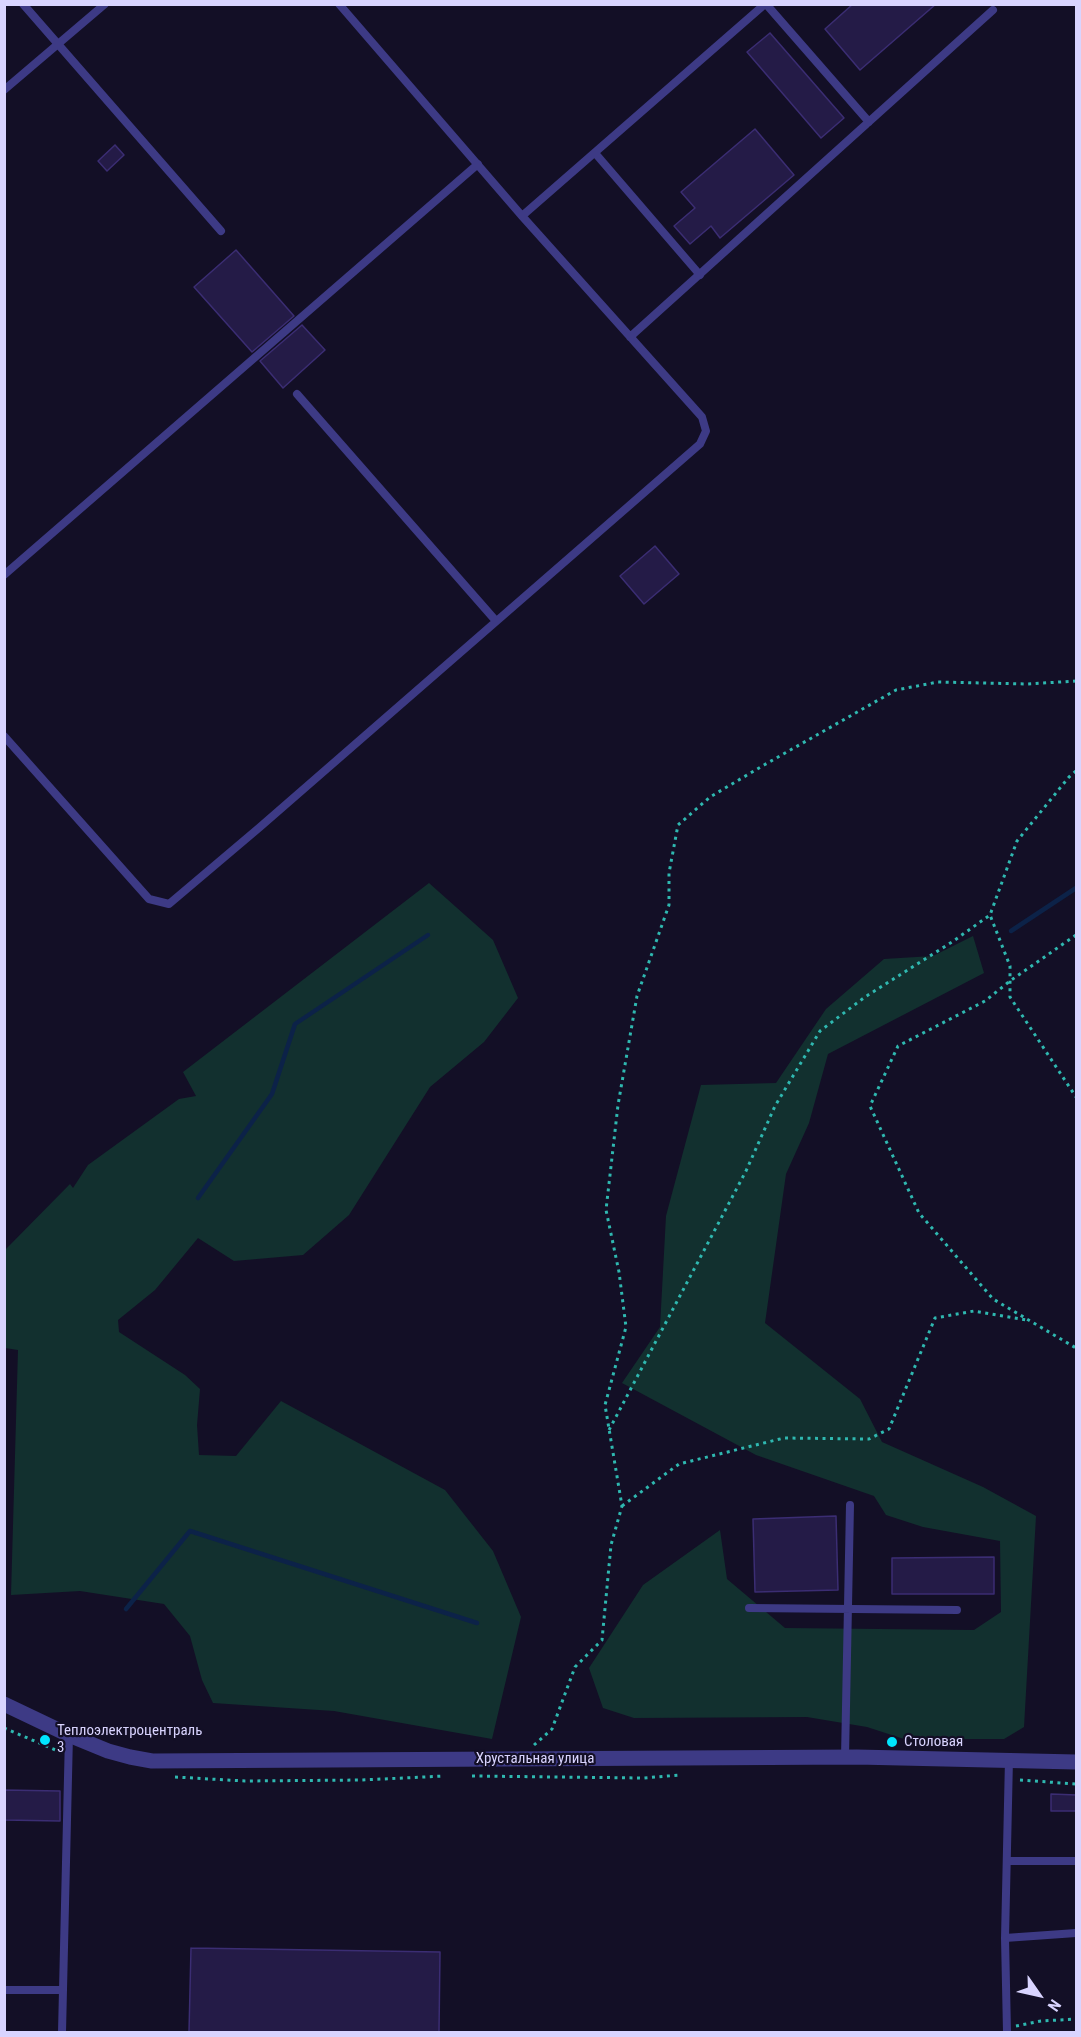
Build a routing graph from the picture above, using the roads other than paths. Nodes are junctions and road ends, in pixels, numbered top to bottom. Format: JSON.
{"nodes":[{"id":1,"x":23,"y":4,"type":"edge"},
{"id":2,"x":105,"y":4,"type":"edge"},
{"id":3,"x":339,"y":4,"type":"edge"},
{"id":4,"x":766,"y":4,"type":"edge"},
{"id":5,"x":993,"y":10,"type":"dead end"},
{"id":6,"x":58,"y":44,"type":"junction"},
{"id":7,"x":4,"y":90,"type":"edge"},
{"id":8,"x":869,"y":122,"type":"junction"},
{"id":9,"x":595,"y":153,"type":"junction"},
{"id":10,"x":478,"y":164,"type":"junction"},
{"id":11,"x":522,"y":216,"type":"junction"},
{"id":12,"x":221,"y":231,"type":"dead end"},
{"id":13,"x":700,"y":275,"type":"junction"},
{"id":14,"x":630,"y":337,"type":"junction"},
{"id":15,"x":297,"y":394,"type":"dead end"},
{"id":16,"x":4,"y":575,"type":"edge"},
{"id":17,"x":496,"y":621,"type":"junction"},
{"id":18,"x":4,"y":736,"type":"edge"},
{"id":19,"x":850,"y":1505,"type":"dead end"},
{"id":20,"x":748,"y":1608,"type":"dead end"},
{"id":21,"x":847,"y":1609,"type":"junction"},
{"id":22,"x":957,"y":1610,"type":"dead end"},
{"id":23,"x":4,"y":1704,"type":"edge"},
{"id":24,"x":69,"y":1735,"type":"junction"},
{"id":25,"x":845,"y":1757,"type":"junction"},
{"id":26,"x":1009,"y":1759,"type":"junction"},
{"id":27,"x":1077,"y":1762,"type":"edge"},
{"id":28,"x":1007,"y":1861,"type":"junction"},
{"id":29,"x":1077,"y":1861,"type":"edge"},
{"id":30,"x":1077,"y":1933,"type":"edge"},
{"id":31,"x":1005,"y":1938,"type":"junction"},
{"id":32,"x":4,"y":1990,"type":"edge"},
{"id":33,"x":63,"y":1990,"type":"junction"},
{"id":34,"x":1006,"y":2031,"type":"edge"},
{"id":35,"x":62,"y":2032,"type":"edge"}],
"edges":[{"from":1,"to":6,"type":"lane"},
{"from":2,"to":6,"type":"lane"},
{"from":3,"to":10,"type":"lane"},
{"from":4,"to":8,"type":"lane"},
{"from":4,"to":9,"type":"lane"},
{"from":5,"to":8,"type":"lane"},
{"from":6,"to":7,"type":"lane"},
{"from":6,"to":12,"type":"lane"},
{"from":8,"to":13,"type":"lane"},
{"from":9,"to":11,"type":"lane"},
{"from":9,"to":13,"type":"lane"},
{"from":10,"to":11,"type":"lane"},
{"from":10,"to":16,"type":"lane"},
{"from":11,"to":14,"type":"lane"},
{"from":13,"to":14,"type":"lane"},
{"from":14,"to":17,"type":"lane"},
{"from":15,"to":17,"type":"lane"},
{"from":17,"to":18,"type":"lane"},
{"from":19,"to":21,"type":"lane"},
{"from":20,"to":21,"type":"lane"},
{"from":21,"to":22,"type":"lane"},
{"from":21,"to":25,"type":"lane"},
{"from":23,"to":24,"type":"street","name":"Хрустальная улица"},
{"from":24,"to":25,"type":"street","name":"Хрустальная улица"},
{"from":24,"to":33,"type":"lane"},
{"from":25,"to":26,"type":"street","name":"Хрустальная улица"},
{"from":26,"to":27,"type":"street","name":"Хрустальная улица"},
{"from":26,"to":28,"type":"lane"},
{"from":28,"to":29,"type":"lane"},
{"from":28,"to":31,"type":"lane"},
{"from":30,"to":31,"type":"lane"},
{"from":31,"to":34,"type":"lane"},
{"from":32,"to":33,"type":"lane"},
{"from":33,"to":35,"type":"lane"}]}
